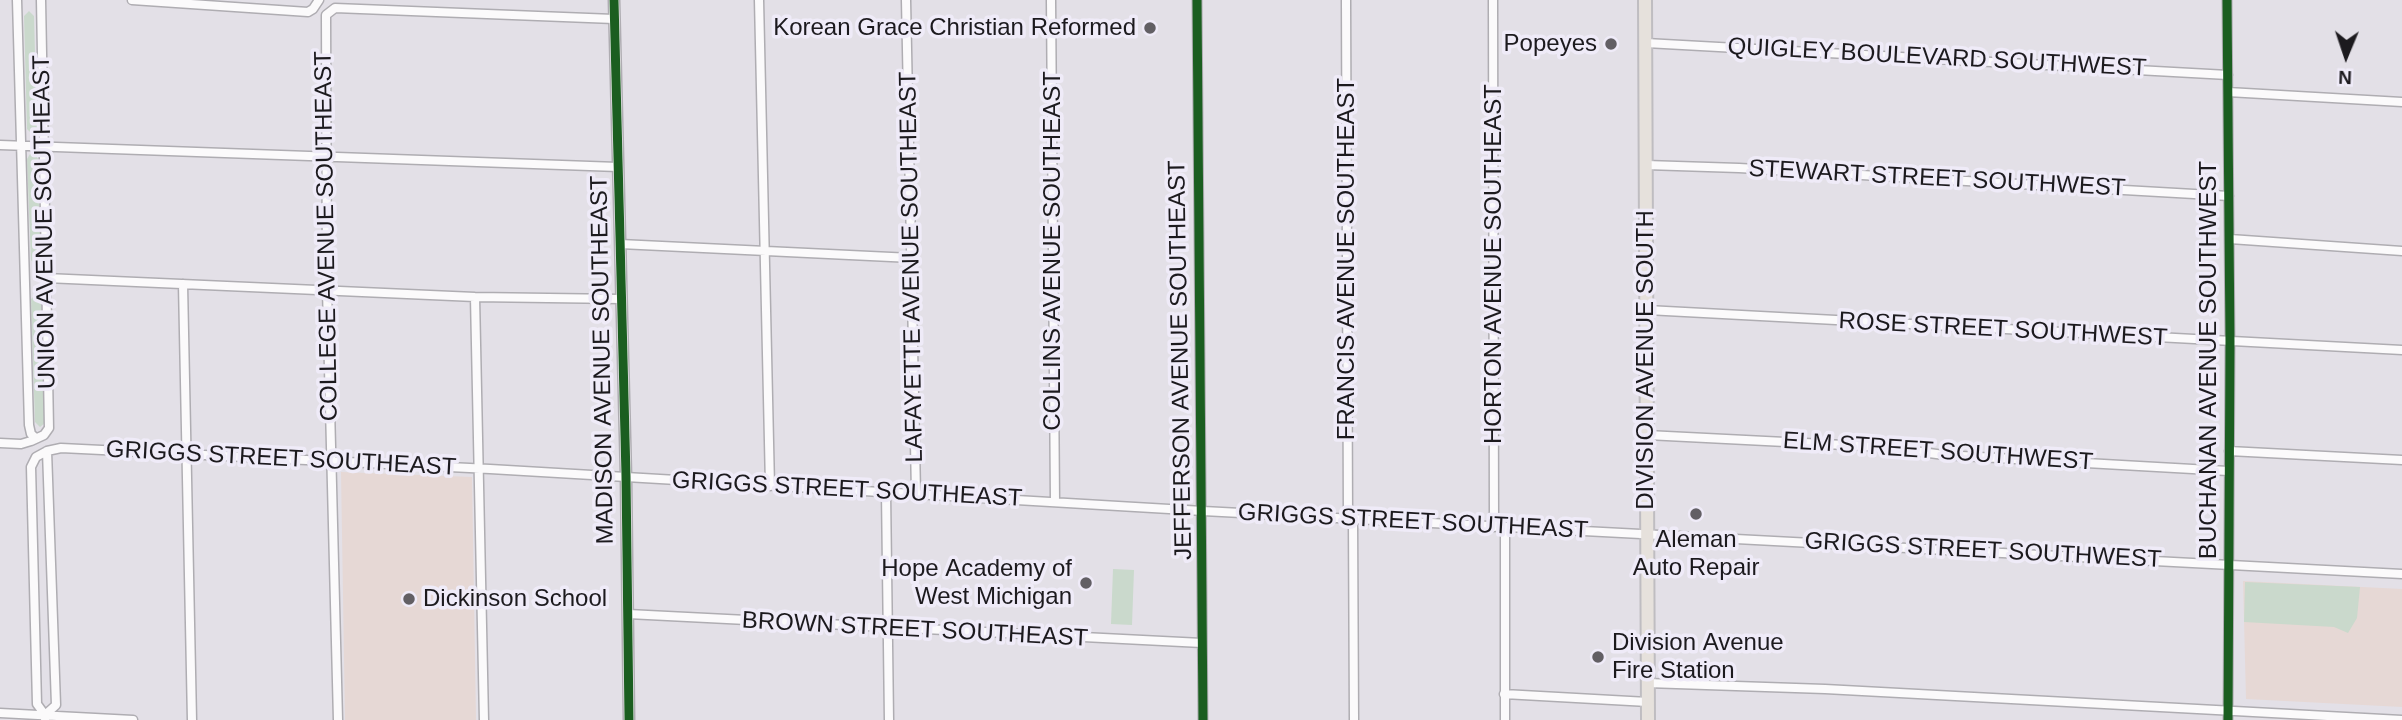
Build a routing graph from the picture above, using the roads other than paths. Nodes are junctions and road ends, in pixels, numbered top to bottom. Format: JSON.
{"nodes":[{"id":1,"x":17,"y":0,"type":"edge"},
{"id":2,"x":41,"y":0,"type":"edge"},
{"id":3,"x":132,"y":0,"type":"edge"},
{"id":4,"x":319,"y":0,"type":"edge"},
{"id":5,"x":614,"y":0,"type":"edge"},
{"id":6,"x":759,"y":0,"type":"edge"},
{"id":7,"x":906,"y":0,"type":"edge"},
{"id":8,"x":1051,"y":0,"type":"edge"},
{"id":9,"x":1197,"y":0,"type":"edge"},
{"id":10,"x":1346,"y":0,"type":"edge"},
{"id":11,"x":1493,"y":0,"type":"edge"},
{"id":12,"x":1645,"y":0,"type":"edge"},
{"id":13,"x":2227,"y":0,"type":"edge"},
{"id":14,"x":177,"y":1,"type":"edge"},
{"id":15,"x":614,"y":19,"type":"junction"},
{"id":16,"x":1646,"y":43,"type":"junction"},
{"id":17,"x":2228,"y":75,"type":"junction"},
{"id":18,"x":2228,"y":92,"type":"junction"},
{"id":19,"x":2402,"y":102,"type":"edge"},
{"id":20,"x":0,"y":145,"type":"edge"},
{"id":21,"x":22,"y":145,"type":"junction"},
{"id":22,"x":44,"y":145,"type":"junction"},
{"id":23,"x":325,"y":155,"type":"junction"},
{"id":24,"x":1646,"y":165,"type":"junction"},
{"id":25,"x":618,"y":167,"type":"junction"},
{"id":26,"x":2229,"y":196,"type":"junction"},
{"id":27,"x":2230,"y":239,"type":"junction"},
{"id":28,"x":620,"y":244,"type":"junction"},
{"id":29,"x":2402,"y":251,"type":"edge"},
{"id":30,"x":764,"y":253,"type":"junction"},
{"id":31,"x":912,"y":258,"type":"junction"},
{"id":32,"x":46,"y":278,"type":"junction"},
{"id":33,"x":183,"y":284,"type":"junction"},
{"id":34,"x":327,"y":290,"type":"junction"},
{"id":35,"x":475,"y":297,"type":"junction"},
{"id":36,"x":621,"y":299,"type":"junction"},
{"id":37,"x":1647,"y":310,"type":"junction"},
{"id":38,"x":2230,"y":341,"type":"junction"},
{"id":39,"x":2402,"y":350,"type":"edge"},
{"id":40,"x":1647,"y":435,"type":"junction"},
{"id":41,"x":36,"y":438,"type":"junction"},
{"id":42,"x":0,"y":443,"type":"edge"},
{"id":43,"x":47,"y":451,"type":"junction"},
{"id":44,"x":2229,"y":451,"type":"junction"},
{"id":45,"x":187,"y":454,"type":"junction"},
{"id":46,"x":2402,"y":460,"type":"edge"},
{"id":47,"x":331,"y":461,"type":"junction"},
{"id":48,"x":479,"y":468,"type":"junction"},
{"id":49,"x":2228,"y":471,"type":"junction"},
{"id":50,"x":626,"y":477,"type":"junction"},
{"id":51,"x":770,"y":486,"type":"junction"},
{"id":52,"x":886,"y":492,"type":"junction"},
{"id":53,"x":916,"y":493,"type":"junction"},
{"id":54,"x":1055,"y":502,"type":"junction"},
{"id":55,"x":1202,"y":511,"type":"junction"},
{"id":56,"x":1351,"y":519,"type":"junction"},
{"id":57,"x":1494,"y":527,"type":"junction"},
{"id":58,"x":1506,"y":528,"type":"junction"},
{"id":59,"x":1647,"y":535,"type":"junction"},
{"id":60,"x":2229,"y":564,"type":"junction"},
{"id":61,"x":2402,"y":574,"type":"edge"},
{"id":62,"x":628,"y":614,"type":"junction"},
{"id":63,"x":889,"y":629,"type":"junction"},
{"id":64,"x":1202,"y":643,"type":"junction"},
{"id":65,"x":1647,"y":683,"type":"junction"},
{"id":66,"x":1504,"y":694,"type":"junction"},
{"id":67,"x":1648,"y":702,"type":"junction"},
{"id":68,"x":0,"y":713,"type":"edge"},
{"id":69,"x":2228,"y":716,"type":"edge"},
{"id":70,"x":45,"y":717,"type":"edge"},
{"id":71,"x":133,"y":720,"type":"edge"},
{"id":72,"x":192,"y":720,"type":"edge"},
{"id":73,"x":338,"y":720,"type":"edge"},
{"id":74,"x":484,"y":720,"type":"edge"},
{"id":75,"x":629,"y":720,"type":"edge"},
{"id":76,"x":890,"y":720,"type":"edge"},
{"id":77,"x":1203,"y":720,"type":"edge"},
{"id":78,"x":1354,"y":720,"type":"edge"},
{"id":79,"x":1505,"y":720,"type":"edge"},
{"id":80,"x":1648,"y":720,"type":"edge"},
{"id":81,"x":2402,"y":720,"type":"edge"}],
"edges":[{"from":1,"to":21,"type":"street"},
{"from":2,"to":22,"type":"street","name":"UNION AVENUE SOUTHEAST"},
{"from":3,"to":14,"type":"street"},
{"from":4,"to":14,"type":"street"},
{"from":5,"to":15,"type":"street","name":"MADISON AVENUE SOUTHEAST"},
{"from":6,"to":30,"type":"street"},
{"from":7,"to":31,"type":"street","name":"LAFAYETTE AVENUE SOUTHEAST"},
{"from":8,"to":54,"type":"street","name":"COLLINS AVENUE SOUTHEAST"},
{"from":9,"to":55,"type":"street","name":"JEFFERSON AVENUE SOUTHEAST"},
{"from":10,"to":56,"type":"street","name":"FRANCIS AVENUE SOUTHEAST"},
{"from":11,"to":57,"type":"street","name":"HORTON AVENUE SOUTHEAST"},
{"from":12,"to":16,"type":"main road","name":"DIVISION AVENUE SOUTH"},
{"from":13,"to":17,"type":"street","name":"BUCHANAN AVENUE SOUTHWEST"},
{"from":15,"to":23,"type":"street","name":"COLLEGE AVENUE SOUTHEAST"},
{"from":15,"to":25,"type":"street","name":"MADISON AVENUE SOUTHEAST"},
{"from":16,"to":17,"type":"street","name":"QUIGLEY BOULEVARD SOUTHWEST"},
{"from":16,"to":24,"type":"main road","name":"DIVISION AVENUE SOUTH"},
{"from":17,"to":18,"type":"street","name":"BUCHANAN AVENUE SOUTHWEST"},
{"from":18,"to":19,"type":"street"},
{"from":18,"to":26,"type":"street","name":"BUCHANAN AVENUE SOUTHWEST"},
{"from":20,"to":21,"type":"street"},
{"from":21,"to":22,"type":"street"},
{"from":21,"to":41,"type":"street"},
{"from":22,"to":23,"type":"street"},
{"from":22,"to":32,"type":"street","name":"UNION AVENUE SOUTHEAST"},
{"from":23,"to":25,"type":"street"},
{"from":23,"to":34,"type":"street","name":"COLLEGE AVENUE SOUTHEAST"},
{"from":24,"to":26,"type":"street","name":"STEWART STREET SOUTHWEST"},
{"from":24,"to":37,"type":"main road","name":"DIVISION AVENUE SOUTH"},
{"from":25,"to":28,"type":"street","name":"MADISON AVENUE SOUTHEAST"},
{"from":26,"to":27,"type":"street","name":"BUCHANAN AVENUE SOUTHWEST"},
{"from":27,"to":29,"type":"street"},
{"from":27,"to":38,"type":"street","name":"BUCHANAN AVENUE SOUTHWEST"},
{"from":28,"to":30,"type":"street"},
{"from":28,"to":36,"type":"street","name":"MADISON AVENUE SOUTHEAST"},
{"from":30,"to":31,"type":"street"},
{"from":30,"to":51,"type":"street"},
{"from":31,"to":53,"type":"street","name":"LAFAYETTE AVENUE SOUTHEAST"},
{"from":32,"to":33,"type":"street"},
{"from":32,"to":41,"type":"street","name":"UNION AVENUE SOUTHEAST"},
{"from":33,"to":34,"type":"street"},
{"from":33,"to":45,"type":"street"},
{"from":34,"to":35,"type":"street"},
{"from":34,"to":47,"type":"street","name":"COLLEGE AVENUE SOUTHEAST"},
{"from":35,"to":36,"type":"street"},
{"from":35,"to":48,"type":"street"},
{"from":36,"to":50,"type":"street","name":"MADISON AVENUE SOUTHEAST"},
{"from":37,"to":38,"type":"street","name":"ROSE STREET SOUTHWEST"},
{"from":37,"to":40,"type":"main road","name":"DIVISION AVENUE SOUTH"},
{"from":38,"to":39,"type":"street","name":"ROSE STREET SOUTHWEST"},
{"from":38,"to":44,"type":"street","name":"BUCHANAN AVENUE SOUTHWEST"},
{"from":40,"to":49,"type":"street","name":"ELM STREET SOUTHWEST"},
{"from":40,"to":59,"type":"main road","name":"DIVISION AVENUE SOUTH"},
{"from":41,"to":42,"type":"street"},
{"from":43,"to":45,"type":"street","name":"GRIGGS STREET SOUTHEAST"},
{"from":43,"to":70,"type":"street"},
{"from":43,"to":70,"type":"street"},
{"from":44,"to":46,"type":"street"},
{"from":44,"to":49,"type":"street","name":"BUCHANAN AVENUE SOUTHWEST"},
{"from":45,"to":47,"type":"street","name":"GRIGGS STREET SOUTHEAST"},
{"from":45,"to":72,"type":"street"},
{"from":47,"to":48,"type":"street","name":"GRIGGS STREET SOUTHEAST"},
{"from":47,"to":73,"type":"street","name":"COLLEGE AVENUE SOUTHEAST"},
{"from":48,"to":50,"type":"street","name":"GRIGGS STREET SOUTHEAST"},
{"from":48,"to":74,"type":"street"},
{"from":49,"to":60,"type":"street","name":"BUCHANAN AVENUE SOUTHWEST"},
{"from":50,"to":51,"type":"street","name":"GRIGGS STREET SOUTHEAST"},
{"from":50,"to":62,"type":"street","name":"MADISON AVENUE SOUTHEAST"},
{"from":51,"to":52,"type":"street","name":"GRIGGS STREET SOUTHEAST"},
{"from":52,"to":53,"type":"street","name":"GRIGGS STREET SOUTHEAST"},
{"from":52,"to":63,"type":"street","name":"LAFAYETTE AVENUE SOUTHEAST"},
{"from":53,"to":54,"type":"street","name":"GRIGGS STREET SOUTHEAST"},
{"from":54,"to":55,"type":"street","name":"GRIGGS STREET SOUTHEAST"},
{"from":55,"to":56,"type":"street","name":"GRIGGS STREET SOUTHEAST"},
{"from":55,"to":64,"type":"street","name":"JEFFERSON AVENUE SOUTHEAST"},
{"from":56,"to":57,"type":"street","name":"GRIGGS STREET SOUTHEAST"},
{"from":56,"to":78,"type":"street","name":"FRANCIS AVENUE SOUTHEAST"},
{"from":57,"to":58,"type":"street","name":"GRIGGS STREET SOUTHEAST"},
{"from":58,"to":59,"type":"street","name":"GRIGGS STREET SOUTHEAST"},
{"from":58,"to":66,"type":"street"},
{"from":59,"to":60,"type":"street","name":"GRIGGS STREET SOUTHWEST"},
{"from":59,"to":65,"type":"main road","name":"DIVISION AVENUE SOUTH"},
{"from":60,"to":61,"type":"street","name":"GRIGGS STREET SOUTHWEST"},
{"from":60,"to":69,"type":"street","name":"BUCHANAN AVENUE SOUTHWEST"},
{"from":62,"to":63,"type":"street","name":"BROWN STREET SOUTHEAST"},
{"from":62,"to":75,"type":"street","name":"MADISON AVENUE SOUTHEAST"},
{"from":63,"to":64,"type":"street","name":"BROWN STREET SOUTHEAST"},
{"from":63,"to":76,"type":"street","name":"LAFAYETTE AVENUE SOUTHEAST"},
{"from":64,"to":77,"type":"street","name":"JEFFERSON AVENUE SOUTHEAST"},
{"from":65,"to":67,"type":"main road","name":"DIVISION AVENUE SOUTH"},
{"from":65,"to":69,"type":"street"},
{"from":66,"to":67,"type":"street"},
{"from":66,"to":79,"type":"street"},
{"from":67,"to":80,"type":"main road","name":"DIVISION AVENUE SOUTH"},
{"from":68,"to":70,"type":"street"},
{"from":69,"to":81,"type":"street"},
{"from":70,"to":71,"type":"street"}]}
